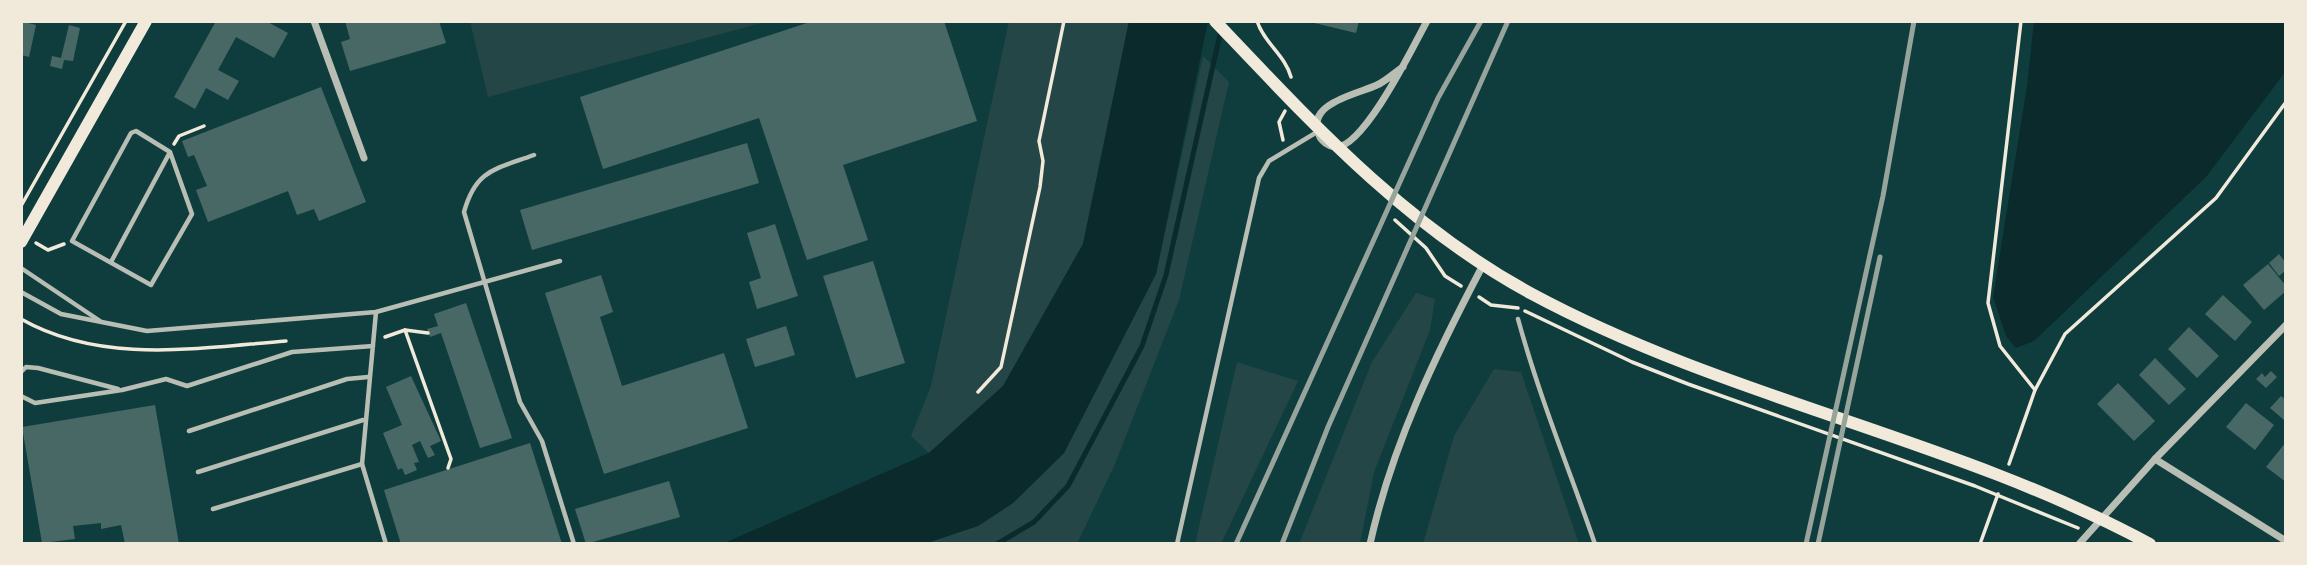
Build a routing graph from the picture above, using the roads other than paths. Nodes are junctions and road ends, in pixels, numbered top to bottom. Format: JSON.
{"nodes":[{"id":1,"x":146,"y":21,"type":"edge"},
{"id":2,"x":314,"y":21,"type":"edge"},
{"id":3,"x":1215,"y":21,"type":"edge"},
{"id":4,"x":1427,"y":21,"type":"edge"},
{"id":5,"x":1403,"y":67,"type":"junction"},
{"id":6,"x":1317,"y":132,"type":"junction"},
{"id":7,"x":170,"y":152,"type":"junction"},
{"id":8,"x":534,"y":155,"type":"dead end"},
{"id":9,"x":365,"y":158,"type":"dead end"},
{"id":10,"x":23,"y":239,"type":"edge"},
{"id":11,"x":560,"y":261,"type":"dead end"},
{"id":12,"x":111,"y":262,"type":"junction"},
{"id":13,"x":1483,"y":265,"type":"junction"},
{"id":14,"x":21,"y":268,"type":"edge"},
{"id":15,"x":483,"y":284,"type":"junction"},
{"id":16,"x":21,"y":292,"type":"edge"},
{"id":17,"x":376,"y":312,"type":"junction"},
{"id":18,"x":1518,"y":319,"type":"dead end"},
{"id":19,"x":100,"y":321,"type":"junction"},
{"id":20,"x":2286,"y":325,"type":"edge"},
{"id":21,"x":373,"y":346,"type":"junction"},
{"id":22,"x":21,"y":372,"type":"edge"},
{"id":23,"x":368,"y":377,"type":"junction"},
{"id":24,"x":122,"y":390,"type":"junction"},
{"id":25,"x":21,"y":396,"type":"edge"},
{"id":26,"x":363,"y":420,"type":"junction"},
{"id":27,"x":189,"y":431,"type":"dead end"},
{"id":28,"x":2155,"y":459,"type":"junction"},
{"id":29,"x":362,"y":464,"type":"junction"},
{"id":30,"x":198,"y":472,"type":"dead end"},
{"id":31,"x":213,"y":509,"type":"dead end"},
{"id":32,"x":2286,"y":541,"type":"edge"},
{"id":33,"x":2148,"y":543,"type":"edge"},
{"id":34,"x":386,"y":544,"type":"edge"},
{"id":35,"x":574,"y":544,"type":"edge"},
{"id":36,"x":1177,"y":544,"type":"edge"},
{"id":37,"x":1370,"y":544,"type":"edge"},
{"id":38,"x":1595,"y":544,"type":"edge"},
{"id":39,"x":2079,"y":544,"type":"edge"}],
"edges":[{"from":1,"to":10,"type":"main road"},
{"from":2,"to":9,"type":"street"},
{"from":3,"to":13,"type":"main road"},
{"from":4,"to":5,"type":"street"},
{"from":5,"to":6,"type":"street"},
{"from":5,"to":6,"type":"street"},
{"from":6,"to":36,"type":"lane"},
{"from":7,"to":12,"type":"lane"},
{"from":7,"to":12,"type":"lane"},
{"from":7,"to":12,"type":"lane"},
{"from":8,"to":15,"type":"lane"},
{"from":11,"to":15,"type":"lane"},
{"from":13,"to":33,"type":"main road"},
{"from":13,"to":37,"type":"street"},
{"from":14,"to":19,"type":"lane"},
{"from":15,"to":17,"type":"lane"},
{"from":15,"to":35,"type":"lane"},
{"from":16,"to":19,"type":"lane"},
{"from":17,"to":19,"type":"lane"},
{"from":17,"to":21,"type":"lane"},
{"from":18,"to":38,"type":"lane"},
{"from":20,"to":28,"type":"street"},
{"from":21,"to":23,"type":"lane"},
{"from":21,"to":24,"type":"lane"},
{"from":22,"to":24,"type":"lane"},
{"from":23,"to":26,"type":"lane"},
{"from":23,"to":27,"type":"lane"},
{"from":24,"to":25,"type":"lane"},
{"from":26,"to":29,"type":"lane"},
{"from":26,"to":30,"type":"lane"},
{"from":28,"to":32,"type":"street"},
{"from":28,"to":39,"type":"street"},
{"from":29,"to":31,"type":"lane"},
{"from":29,"to":34,"type":"lane"}]}
